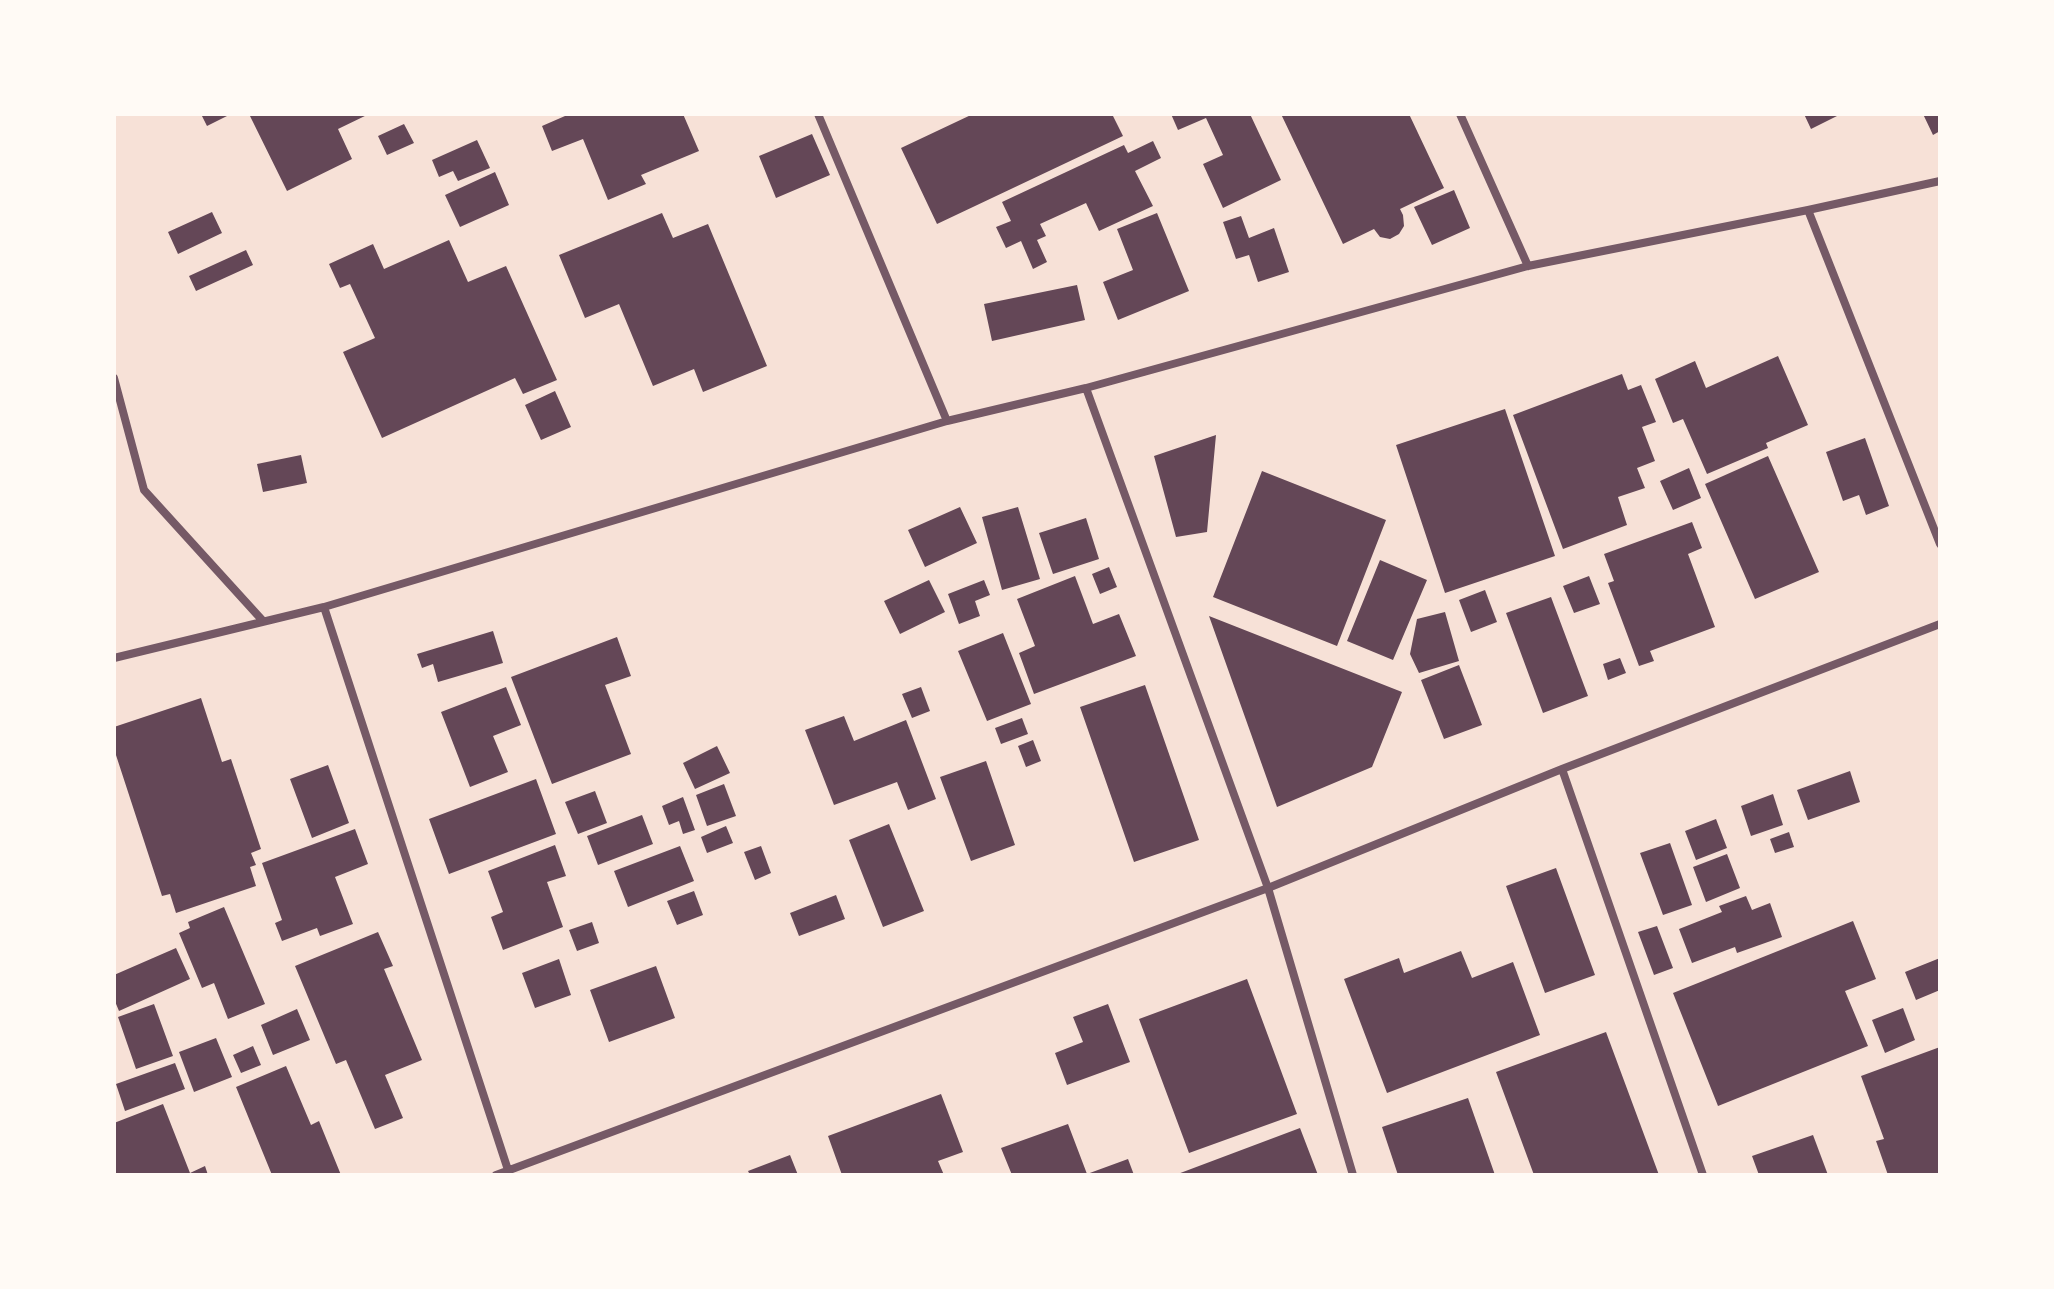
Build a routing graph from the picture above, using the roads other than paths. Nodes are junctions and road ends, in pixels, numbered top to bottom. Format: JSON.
{"nodes":[{"id":1,"x":818,"y":114,"type":"edge"},
{"id":2,"x":1460,"y":114,"type":"edge"},
{"id":3,"x":1940,"y":181,"type":"edge"},
{"id":4,"x":1808,"y":210,"type":"junction"},
{"id":5,"x":1528,"y":266,"type":"junction"},
{"id":6,"x":114,"y":378,"type":"edge"},
{"id":7,"x":1086,"y":388,"type":"junction"},
{"id":8,"x":947,"y":421,"type":"junction"},
{"id":9,"x":1940,"y":544,"type":"edge"},
{"id":10,"x":324,"y":607,"type":"junction"},
{"id":11,"x":263,"y":621,"type":"junction"},
{"id":12,"x":1940,"y":624,"type":"edge"},
{"id":13,"x":114,"y":658,"type":"edge"},
{"id":14,"x":1562,"y":769,"type":"junction"},
{"id":15,"x":1268,"y":888,"type":"junction"},
{"id":16,"x":509,"y":1173,"type":"edge"},
{"id":17,"x":496,"y":1175,"type":"edge"},
{"id":18,"x":1353,"y":1175,"type":"edge"},
{"id":19,"x":1703,"y":1175,"type":"edge"}],
"edges":[{"from":1,"to":8,"type":"street"},
{"from":2,"to":5,"type":"street"},
{"from":3,"to":4,"type":"street"},
{"from":4,"to":5,"type":"street"},
{"from":4,"to":9,"type":"street"},
{"from":5,"to":7,"type":"street"},
{"from":6,"to":11,"type":"street"},
{"from":7,"to":8,"type":"street"},
{"from":7,"to":15,"type":"street"},
{"from":8,"to":10,"type":"street"},
{"from":10,"to":11,"type":"street"},
{"from":10,"to":16,"type":"street"},
{"from":11,"to":13,"type":"street"},
{"from":12,"to":14,"type":"street"},
{"from":14,"to":15,"type":"street"},
{"from":14,"to":19,"type":"street"},
{"from":15,"to":16,"type":"street"},
{"from":15,"to":18,"type":"street"},
{"from":16,"to":17,"type":"street"}]}
